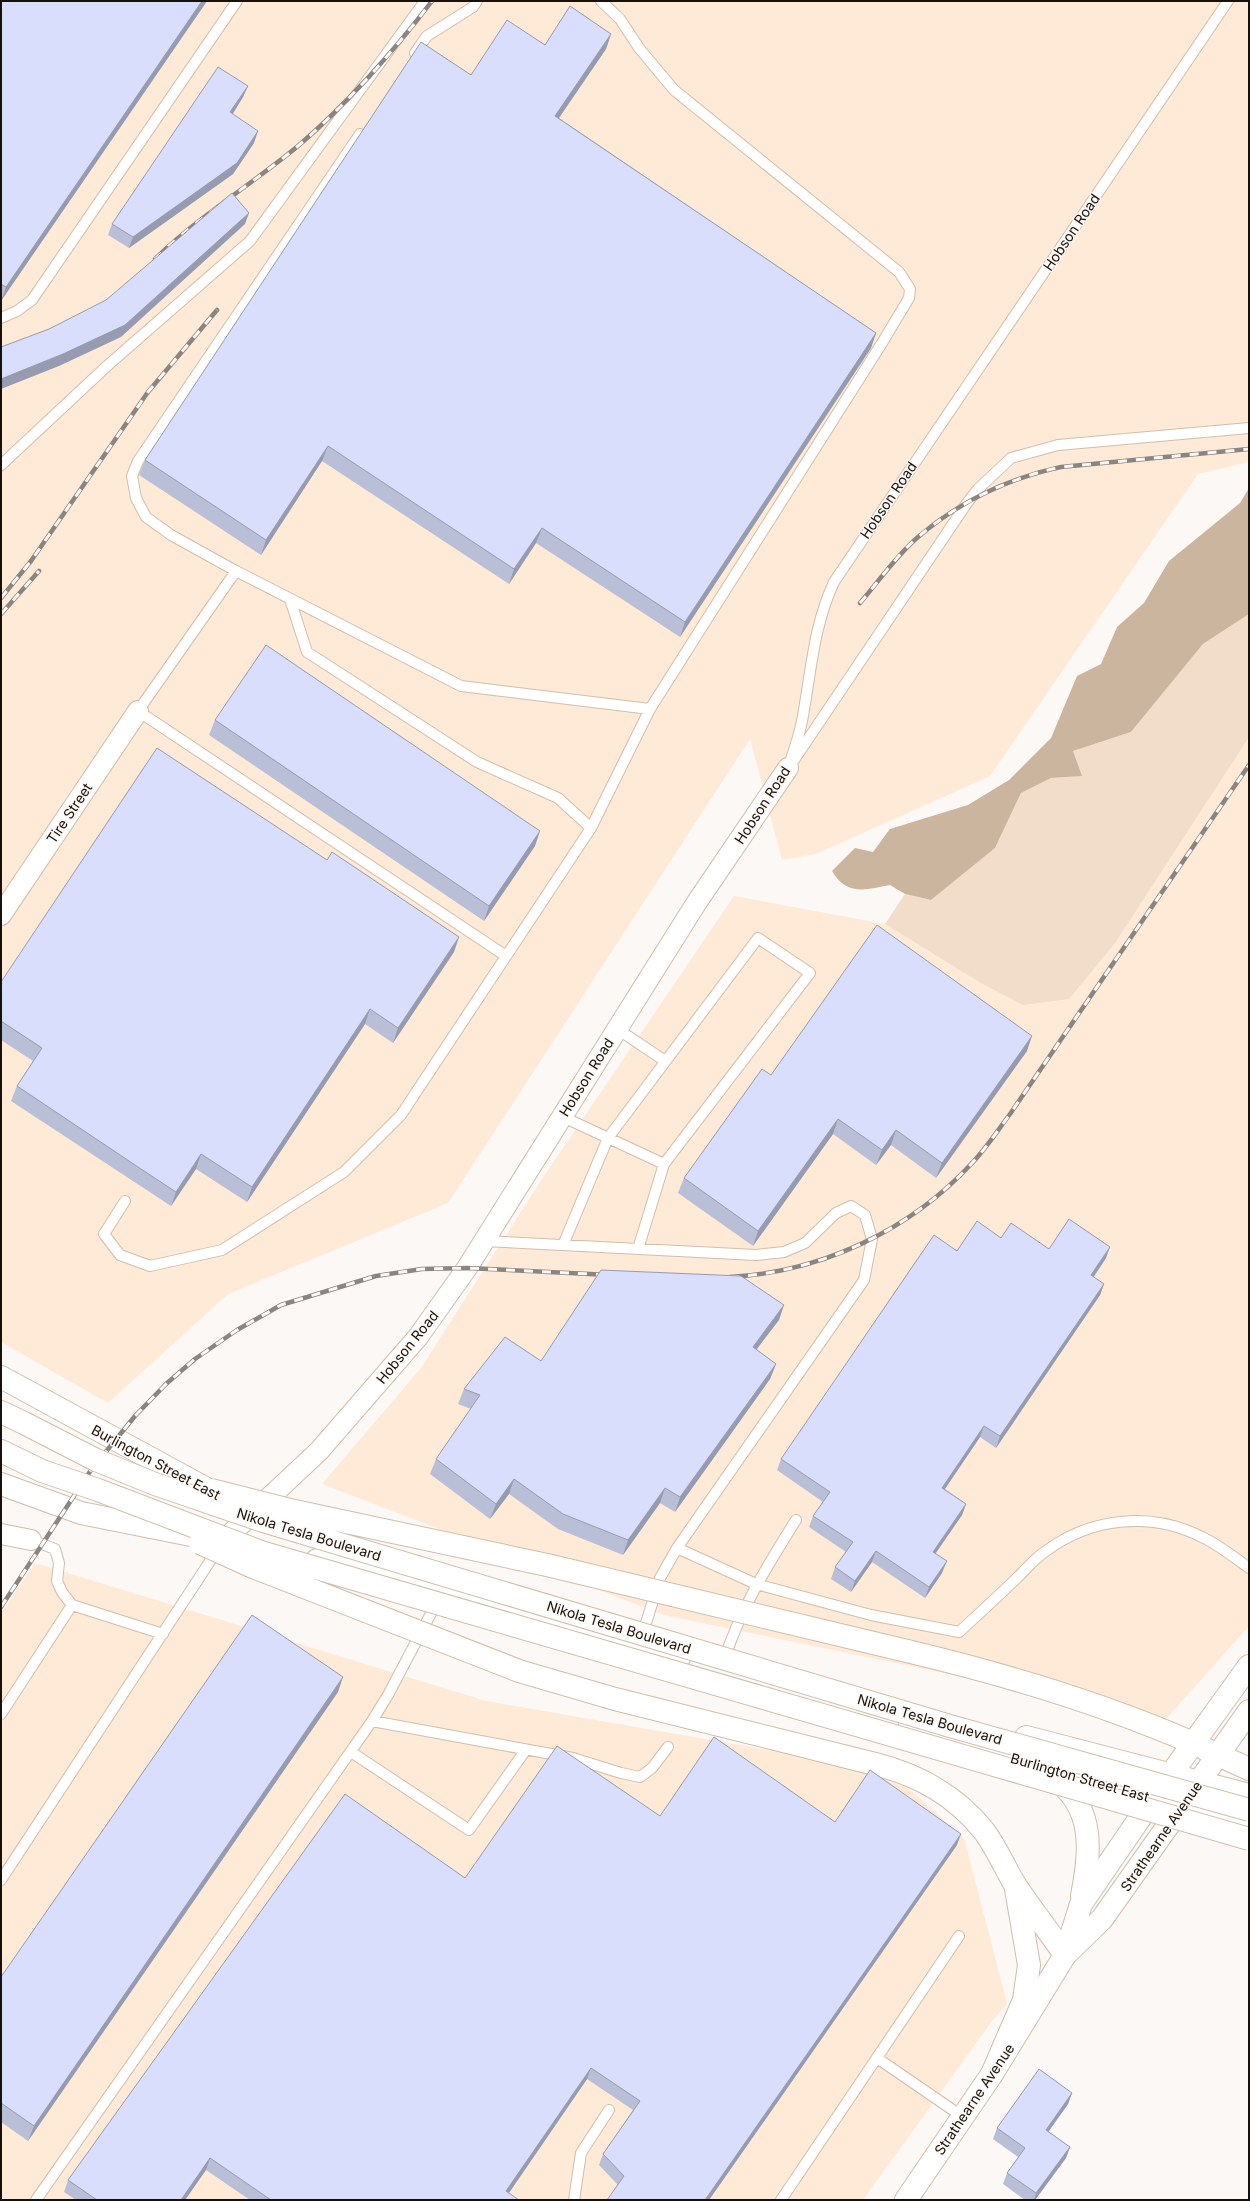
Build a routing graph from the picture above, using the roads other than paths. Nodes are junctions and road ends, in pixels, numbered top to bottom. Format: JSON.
{"nodes":[{"id":1,"x":237,"y":1,"type":"edge"},
{"id":2,"x":425,"y":1,"type":"edge"},
{"id":3,"x":477,"y":1,"type":"edge"},
{"id":4,"x":601,"y":1,"type":"edge"},
{"id":5,"x":1228,"y":1,"type":"edge"},
{"id":6,"x":409,"y":62,"type":"edge"},
{"id":7,"x":364,"y":128,"type":"edge"},
{"id":8,"x":1,"y":318,"type":"edge"},
{"id":9,"x":1249,"y":428,"type":"edge"},
{"id":10,"x":1,"y":465,"type":"edge"},
{"id":11,"x":236,"y":571,"type":"junction"},
{"id":12,"x":290,"y":599,"type":"junction"},
{"id":13,"x":650,"y":709,"type":"junction"},
{"id":14,"x":138,"y":711,"type":"junction"},
{"id":15,"x":788,"y":768,"type":"junction"},
{"id":16,"x":591,"y":828,"type":"junction"},
{"id":17,"x":1,"y":915,"type":"edge"},
{"id":18,"x":506,"y":956,"type":"junction"},
{"id":19,"x":616,"y":1028,"type":"junction"},
{"id":20,"x":665,"y":1061,"type":"junction"},
{"id":21,"x":562,"y":1116,"type":"junction"},
{"id":22,"x":608,"y":1138,"type":"junction"},
{"id":23,"x":664,"y":1164,"type":"junction"},
{"id":24,"x":125,"y":1201,"type":"dead end"},
{"id":25,"x":484,"y":1241,"type":"junction"},
{"id":26,"x":564,"y":1245,"type":"junction"},
{"id":27,"x":638,"y":1249,"type":"junction"},
{"id":28,"x":1,"y":1377,"type":"edge"},
{"id":29,"x":1,"y":1412,"type":"edge"},
{"id":30,"x":24,"y":1423,"type":"junction"},
{"id":31,"x":1,"y":1451,"type":"edge"},
{"id":32,"x":42,"y":1471,"type":"junction"},
{"id":33,"x":1,"y":1484,"type":"edge"},
{"id":34,"x":252,"y":1514,"type":"junction"},
{"id":35,"x":796,"y":1520,"type":"dead end"},
{"id":36,"x":1,"y":1534,"type":"edge"},
{"id":37,"x":31,"y":1540,"type":"joint"},
{"id":38,"x":223,"y":1541,"type":"junction"},
{"id":39,"x":678,"y":1548,"type":"junction"},
{"id":40,"x":356,"y":1567,"type":"junction"},
{"id":41,"x":1249,"y":1568,"type":"edge"},
{"id":42,"x":756,"y":1584,"type":"junction"},
{"id":43,"x":442,"y":1591,"type":"junction"},
{"id":44,"x":72,"y":1605,"type":"junction"},
{"id":45,"x":163,"y":1634,"type":"junction"},
{"id":46,"x":640,"y":1645,"type":"junction"},
{"id":47,"x":1249,"y":1666,"type":"edge"},
{"id":48,"x":721,"y":1667,"type":"junction"},
{"id":49,"x":868,"y":1706,"type":"junction"},
{"id":50,"x":1249,"y":1711,"type":"edge"},
{"id":51,"x":1,"y":1714,"type":"edge"},
{"id":52,"x":372,"y":1721,"type":"junction"},
{"id":53,"x":1193,"y":1744,"type":"junction"},
{"id":54,"x":668,"y":1747,"type":"dead end"},
{"id":55,"x":526,"y":1750,"type":"junction"},
{"id":56,"x":351,"y":1752,"type":"junction"},
{"id":57,"x":1218,"y":1755,"type":"junction"},
{"id":58,"x":1018,"y":1759,"type":"junction"},
{"id":59,"x":1249,"y":1769,"type":"edge"},
{"id":60,"x":1170,"y":1774,"type":"junction"},
{"id":61,"x":1200,"y":1781,"type":"junction"},
{"id":62,"x":1249,"y":1795,"type":"edge"},
{"id":63,"x":1153,"y":1799,"type":"junction"},
{"id":64,"x":1181,"y":1807,"type":"junction"},
{"id":65,"x":1249,"y":1810,"type":"edge"},
{"id":66,"x":1249,"y":1826,"type":"edge"},
{"id":67,"x":1249,"y":1838,"type":"edge"},
{"id":68,"x":1,"y":1880,"type":"edge"},
{"id":69,"x":1015,"y":1884,"type":"junction"},
{"id":70,"x":1081,"y":1904,"type":"junction"},
{"id":71,"x":959,"y":1936,"type":"dead end"},
{"id":72,"x":1065,"y":1955,"type":"junction"},
{"id":73,"x":877,"y":2058,"type":"junction"},
{"id":74,"x":992,"y":2074,"type":"junction"},
{"id":75,"x":609,"y":2110,"type":"dead end"},
{"id":76,"x":963,"y":2116,"type":"junction"},
{"id":77,"x":36,"y":2200,"type":"edge"},
{"id":78,"x":574,"y":2200,"type":"edge"},
{"id":79,"x":781,"y":2200,"type":"edge"},
{"id":80,"x":906,"y":2200,"type":"edge"}],
"edges":[{"from":1,"to":8,"type":"lane"},
{"from":2,"to":10,"type":"lane"},
{"from":3,"to":6,"type":"lane"},
{"from":4,"to":13,"type":"lane"},
{"from":5,"to":15,"type":"lane","name":"Hobson Road"},
{"from":7,"to":11,"type":"lane"},
{"from":9,"to":15,"type":"lane"},
{"from":11,"to":12,"type":"lane"},
{"from":11,"to":14,"type":"lane"},
{"from":12,"to":13,"type":"lane"},
{"from":12,"to":16,"type":"lane"},
{"from":13,"to":16,"type":"lane"},
{"from":14,"to":17,"type":"street","name":"Tire Street"},
{"from":14,"to":18,"type":"lane"},
{"from":15,"to":19,"type":"street","name":"Hobson Road"},
{"from":16,"to":18,"type":"lane"},
{"from":18,"to":24,"type":"lane"},
{"from":19,"to":20,"type":"lane"},
{"from":19,"to":21,"type":"street","name":"Hobson Road"},
{"from":20,"to":22,"type":"lane"},
{"from":20,"to":23,"type":"lane"},
{"from":21,"to":22,"type":"lane"},
{"from":21,"to":25,"type":"street","name":"Hobson Road"},
{"from":22,"to":23,"type":"lane"},
{"from":22,"to":26,"type":"lane"},
{"from":23,"to":27,"type":"lane"},
{"from":25,"to":26,"type":"lane"},
{"from":25,"to":34,"type":"street","name":"Hobson Road"},
{"from":26,"to":27,"type":"lane"},
{"from":27,"to":39,"type":"lane"},
{"from":28,"to":34,"type":"main road","name":"Burlington Street East"},
{"from":29,"to":30,"type":"main road","name":"Nikola Tesla Boulevard"},
{"from":30,"to":53,"type":"main road","bridge":true},
{"from":30,"to":65,"type":"main road","name":"Nikola Tesla Boulevard","bridge":true},
{"from":31,"to":32,"type":"main road","name":"Nikola Tesla Boulevard"},
{"from":32,"to":67,"type":"main road","name":"Nikola Tesla Boulevard","bridge":true},
{"from":32,"to":69,"type":"main road","bridge":true},
{"from":33,"to":38,"type":"main road","name":"Burlington Street East"},
{"from":34,"to":38,"type":"street","name":"Hobson Road"},
{"from":34,"to":40,"type":"main road","name":"Burlington Street East"},
{"from":35,"to":42,"type":"lane"},
{"from":36,"to":37,"type":"street"},
{"from":37,"to":44,"type":"lane"},
{"from":38,"to":40,"type":"main road","name":"Burlington Street East"},
{"from":38,"to":45,"type":"lane"},
{"from":39,"to":42,"type":"lane"},
{"from":39,"to":46,"type":"lane"},
{"from":40,"to":43,"type":"main road","name":"Burlington Street East"},
{"from":41,"to":42,"type":"lane"},
{"from":42,"to":48,"type":"lane"},
{"from":43,"to":46,"type":"main road","name":"Burlington Street East"},
{"from":43,"to":52,"type":"lane"},
{"from":44,"to":45,"type":"lane"},
{"from":44,"to":51,"type":"lane"},
{"from":45,"to":68,"type":"lane"},
{"from":46,"to":48,"type":"main road","name":"Burlington Street East"},
{"from":47,"to":53,"type":"main road","name":"Strathearne Avenue"},
{"from":48,"to":49,"type":"main road","name":"Burlington Street East"},
{"from":49,"to":58,"type":"main road","name":"Burlington Street East"},
{"from":49,"to":60,"type":"main road","name":"Burlington Street East"},
{"from":50,"to":57,"type":"main road","name":"Strathearne Avenue"},
{"from":52,"to":55,"type":"lane"},
{"from":52,"to":56,"type":"lane"},
{"from":53,"to":57,"type":"main road"},
{"from":53,"to":60,"type":"main road","name":"Strathearne Avenue"},
{"from":54,"to":55,"type":"lane"},
{"from":55,"to":56,"type":"lane"},
{"from":56,"to":77,"type":"lane"},
{"from":57,"to":59,"type":"main road"},
{"from":57,"to":61,"type":"main road","name":"Strathearne Avenue"},
{"from":58,"to":63,"type":"main road","name":"Burlington Street East"},
{"from":58,"to":70,"type":"main road"},
{"from":60,"to":61,"type":"main road","name":"Burlington Street East"},
{"from":60,"to":63,"type":"main road","name":"Strathearne Avenue"},
{"from":61,"to":62,"type":"main road","name":"Burlington Street East"},
{"from":61,"to":64,"type":"main road","name":"Strathearne Avenue"},
{"from":63,"to":64,"type":"main road","name":"Burlington Street East"},
{"from":63,"to":70,"type":"main road","name":"Strathearne Avenue"},
{"from":64,"to":66,"type":"main road","name":"Burlington Street East"},
{"from":64,"to":72,"type":"main road","name":"Strathearne Avenue"},
{"from":69,"to":72,"type":"main road"},
{"from":69,"to":74,"type":"main road"},
{"from":70,"to":72,"type":"main road","name":"Strathearne Avenue"},
{"from":71,"to":73,"type":"lane"},
{"from":72,"to":74,"type":"main road","name":"Strathearne Avenue"},
{"from":73,"to":76,"type":"lane"},
{"from":73,"to":79,"type":"lane"},
{"from":74,"to":76,"type":"main road","name":"Strathearne Avenue"},
{"from":75,"to":78,"type":"lane"},
{"from":76,"to":80,"type":"main road","name":"Strathearne Avenue"}]}
